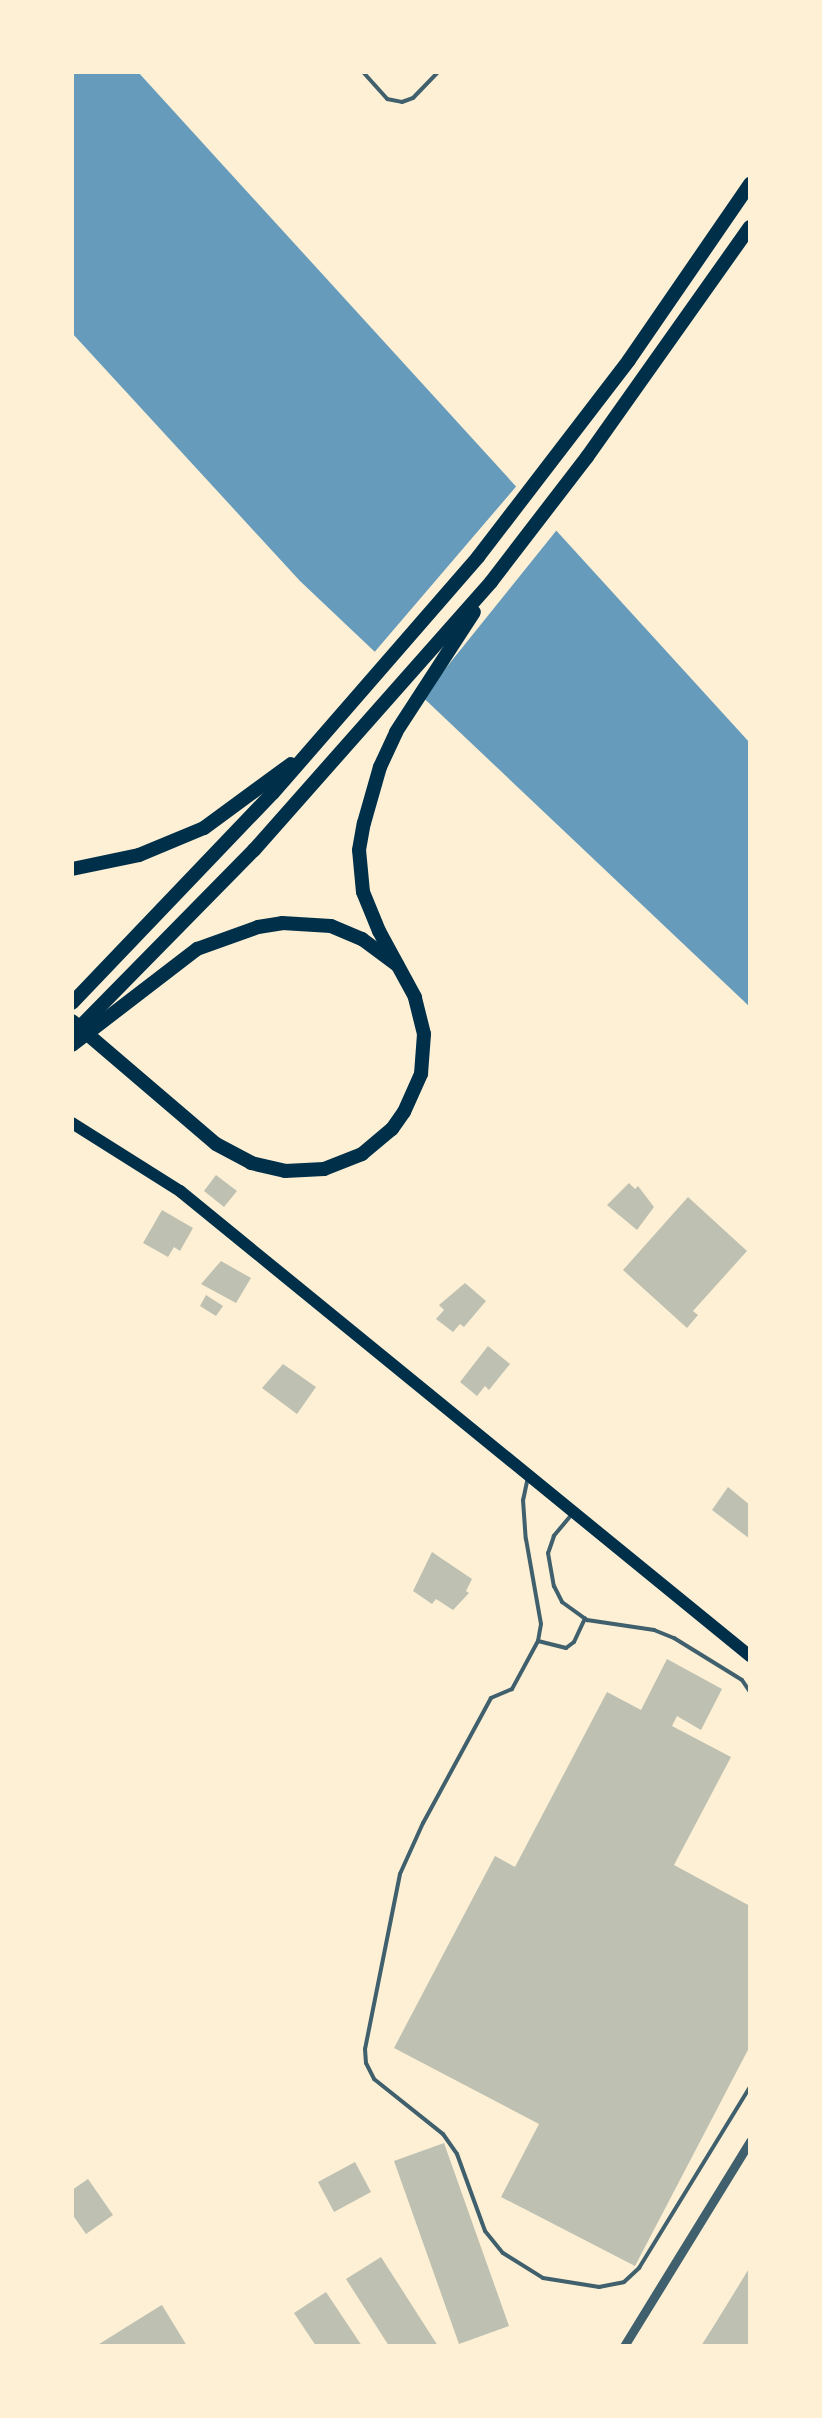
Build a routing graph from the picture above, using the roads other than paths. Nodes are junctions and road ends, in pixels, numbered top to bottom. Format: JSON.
{"nodes":[{"id":1,"x":363,"y":72,"type":"edge"},
{"id":2,"x":438,"y":72,"type":"edge"},
{"id":3,"x":750,"y":184,"type":"edge"},
{"id":4,"x":750,"y":227,"type":"edge"},
{"id":5,"x":491,"y":582,"type":"junction"},
{"id":6,"x":320,"y":742,"type":"junction"},
{"id":7,"x":72,"y":869,"type":"edge"},
{"id":8,"x":400,"y":968,"type":"junction"},
{"id":9,"x":76,"y":999,"type":"edge"},
{"id":10,"x":104,"y":1012,"type":"junction"},
{"id":11,"x":72,"y":1021,"type":"edge"},
{"id":12,"x":72,"y":1035,"type":"edge"},
{"id":13,"x":72,"y":1045,"type":"edge"},
{"id":14,"x":72,"y":1123,"type":"edge"},
{"id":15,"x":529,"y":1474,"type":"junction"},
{"id":16,"x":575,"y":1511,"type":"junction"},
{"id":17,"x":585,"y":1618,"type":"junction"},
{"id":18,"x":538,"y":1641,"type":"junction"},
{"id":19,"x":750,"y":1656,"type":"edge"},
{"id":20,"x":750,"y":1692,"type":"edge"},
{"id":21,"x":750,"y":2087,"type":"edge"},
{"id":22,"x":750,"y":2141,"type":"edge"},
{"id":23,"x":624,"y":2346,"type":"edge"}],
"edges":[{"from":1,"to":2,"type":"lane"},
{"from":3,"to":6,"type":"highway"},
{"from":4,"to":5,"type":"highway"},
{"from":5,"to":8,"type":"highway"},
{"from":5,"to":10,"type":"highway"},
{"from":6,"to":7,"type":"highway"},
{"from":6,"to":9,"type":"highway"},
{"from":8,"to":10,"type":"highway"},
{"from":8,"to":11,"type":"highway"},
{"from":10,"to":12,"type":"highway"},
{"from":10,"to":13,"type":"highway"},
{"from":14,"to":15,"type":"main road"},
{"from":15,"to":16,"type":"main road"},
{"from":15,"to":18,"type":"lane"},
{"from":16,"to":17,"type":"lane"},
{"from":16,"to":19,"type":"main road"},
{"from":17,"to":18,"type":"lane"},
{"from":17,"to":20,"type":"lane"},
{"from":18,"to":21,"type":"lane"},
{"from":22,"to":23,"type":"street"}]}
